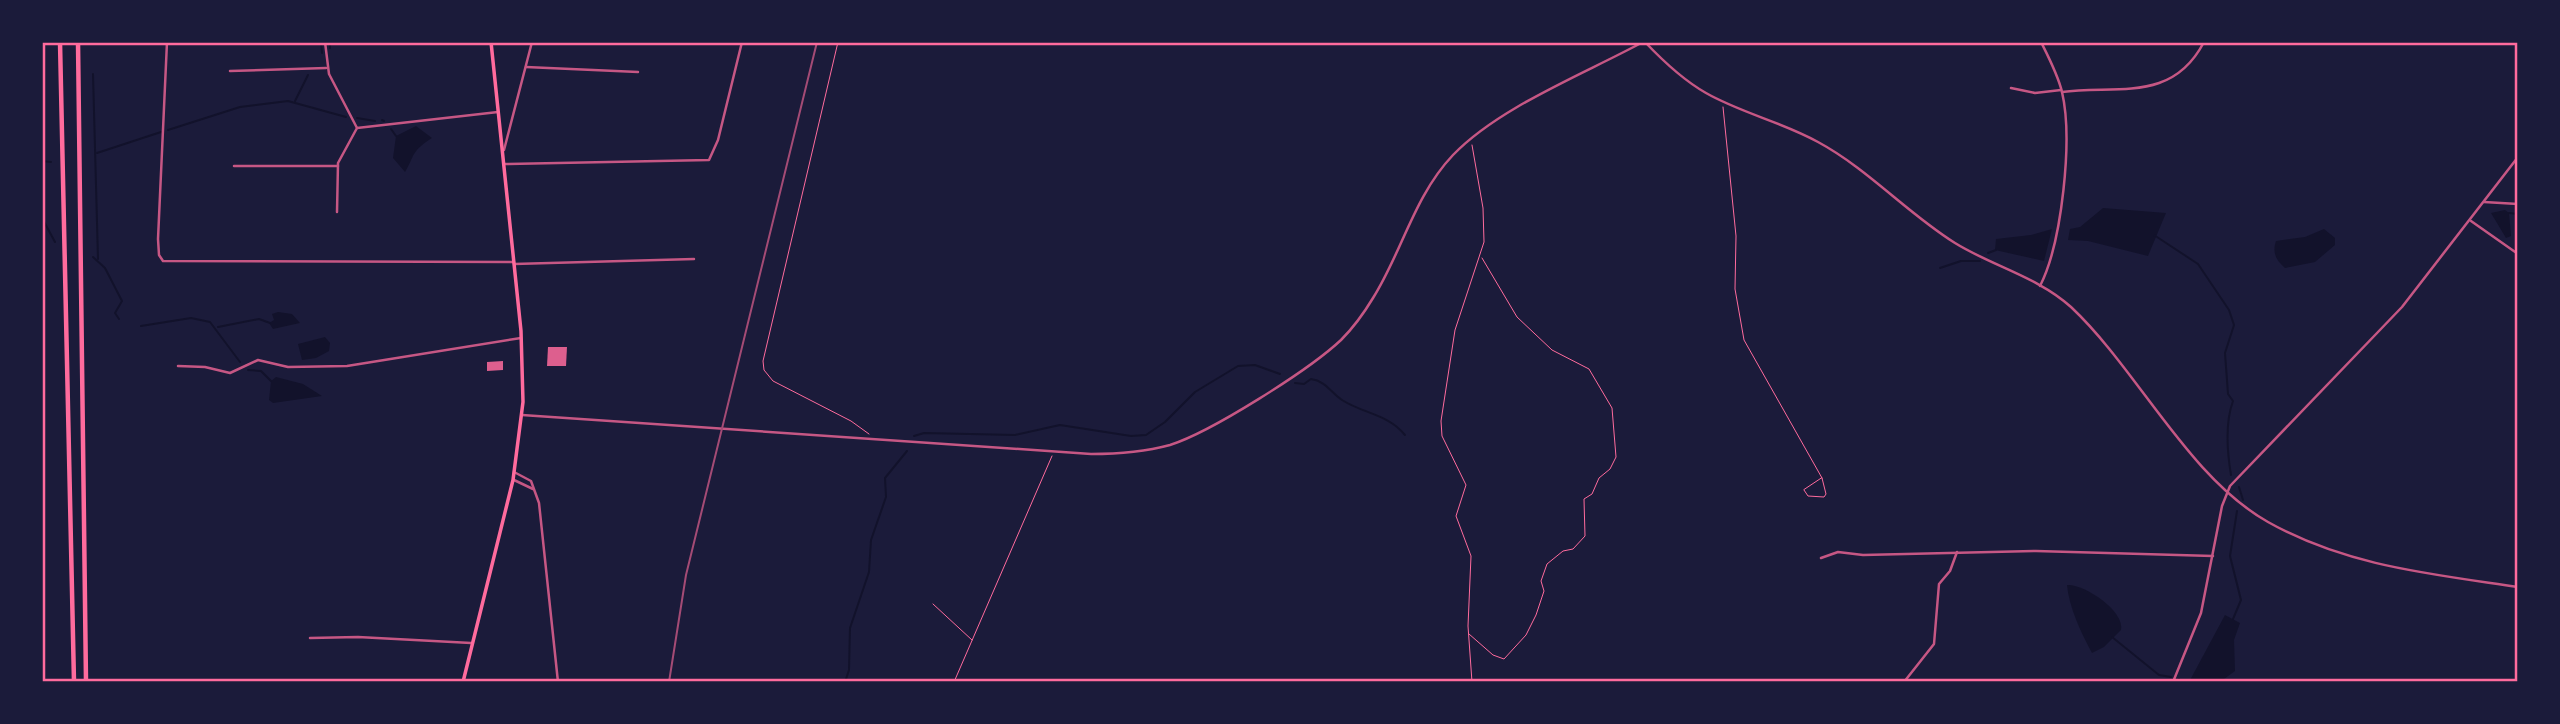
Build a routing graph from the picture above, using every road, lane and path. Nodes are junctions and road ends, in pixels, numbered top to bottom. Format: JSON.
{"nodes":[{"id":1,"x":60,"y":42,"type":"edge"},
{"id":2,"x":78,"y":42,"type":"edge"},
{"id":3,"x":167,"y":42,"type":"edge"},
{"id":4,"x":325,"y":42,"type":"edge"},
{"id":5,"x":491,"y":42,"type":"edge"},
{"id":6,"x":532,"y":42,"type":"edge"},
{"id":7,"x":742,"y":42,"type":"edge"},
{"id":8,"x":838,"y":42,"type":"edge"},
{"id":9,"x":1644,"y":42,"type":"edge"},
{"id":10,"x":2041,"y":42,"type":"edge"},
{"id":11,"x":2204,"y":42,"type":"edge"},
{"id":12,"x":524,"y":67,"type":"junction"},
{"id":13,"x":326,"y":68,"type":"junction"},
{"id":14,"x":230,"y":71,"type":"dead end"},
{"id":15,"x":638,"y":72,"type":"dead end"},
{"id":16,"x":2011,"y":88,"type":"dead end"},
{"id":17,"x":2062,"y":91,"type":"junction"},
{"id":18,"x":1723,"y":102,"type":"junction"},
{"id":19,"x":498,"y":112,"type":"junction"},
{"id":20,"x":357,"y":128,"type":"junction"},
{"id":21,"x":1470,"y":139,"type":"junction"},
{"id":22,"x":503,"y":153,"type":"junction"},
{"id":23,"x":2518,"y":157,"type":"edge"},
{"id":24,"x":504,"y":164,"type":"junction"},
{"id":25,"x":234,"y":166,"type":"dead end"},
{"id":26,"x":338,"y":166,"type":"junction"},
{"id":27,"x":2484,"y":202,"type":"junction"},
{"id":28,"x":2518,"y":204,"type":"edge"},
{"id":29,"x":337,"y":212,"type":"dead end"},
{"id":30,"x":2471,"y":221,"type":"junction"},
{"id":31,"x":2518,"y":254,"type":"edge"},
{"id":32,"x":1481,"y":256,"type":"junction"},
{"id":33,"x":694,"y":259,"type":"dead end"},
{"id":34,"x":514,"y":263,"type":"junction"},
{"id":35,"x":2040,"y":286,"type":"junction"},
{"id":36,"x":521,"y":338,"type":"junction"},
{"id":37,"x":178,"y":366,"type":"dead end"},
{"id":38,"x":522,"y":415,"type":"junction"},
{"id":39,"x":871,"y":439,"type":"junction"},
{"id":40,"x":1055,"y":451,"type":"junction"},
{"id":41,"x":514,"y":472,"type":"junction"},
{"id":42,"x":1822,"y":478,"type":"junction"},
{"id":43,"x":513,"y":480,"type":"junction"},
{"id":44,"x":535,"y":491,"type":"junction"},
{"id":45,"x":2227,"y":493,"type":"junction"},
{"id":46,"x":1957,"y":552,"type":"junction"},
{"id":47,"x":2213,"y":556,"type":"junction"},
{"id":48,"x":1821,"y":558,"type":"dead end"},
{"id":49,"x":2518,"y":587,"type":"edge"},
{"id":50,"x":933,"y":604,"type":"dead end"},
{"id":51,"x":1468,"y":634,"type":"junction"},
{"id":52,"x":310,"y":638,"type":"dead end"},
{"id":53,"x":972,"y":640,"type":"junction"},
{"id":54,"x":473,"y":643,"type":"junction"},
{"id":55,"x":74,"y":682,"type":"edge"},
{"id":56,"x":86,"y":682,"type":"edge"},
{"id":57,"x":463,"y":682,"type":"edge"},
{"id":58,"x":558,"y":682,"type":"edge"},
{"id":59,"x":954,"y":682,"type":"edge"},
{"id":60,"x":1472,"y":682,"type":"edge"},
{"id":61,"x":1904,"y":682,"type":"edge"},
{"id":62,"x":2173,"y":682,"type":"edge"}],
"edges":[{"from":1,"to":55,"type":"highway"},
{"from":2,"to":56,"type":"highway"},
{"from":3,"to":34,"type":"street"},
{"from":4,"to":13,"type":"street"},
{"from":5,"to":19,"type":"main road"},
{"from":6,"to":12,"type":"street"},
{"from":7,"to":24,"type":"street"},
{"from":8,"to":39,"type":"path"},
{"from":9,"to":18,"type":"street"},
{"from":9,"to":21,"type":"street"},
{"from":10,"to":17,"type":"street"},
{"from":11,"to":17,"type":"street"},
{"from":12,"to":15,"type":"street"},
{"from":12,"to":22,"type":"street"},
{"from":13,"to":14,"type":"street"},
{"from":13,"to":20,"type":"street"},
{"from":16,"to":17,"type":"street"},
{"from":17,"to":35,"type":"street"},
{"from":18,"to":35,"type":"street"},
{"from":18,"to":42,"type":"path"},
{"from":19,"to":20,"type":"street"},
{"from":19,"to":22,"type":"main road"},
{"from":20,"to":26,"type":"street"},
{"from":21,"to":32,"type":"path"},
{"from":21,"to":40,"type":"street"},
{"from":22,"to":24,"type":"main road"},
{"from":23,"to":27,"type":"street"},
{"from":24,"to":34,"type":"main road"},
{"from":25,"to":26,"type":"street"},
{"from":26,"to":29,"type":"street"},
{"from":27,"to":28,"type":"street"},
{"from":27,"to":30,"type":"street"},
{"from":30,"to":31,"type":"street"},
{"from":30,"to":45,"type":"street"},
{"from":32,"to":51,"type":"path"},
{"from":32,"to":51,"type":"path"},
{"from":33,"to":34,"type":"street"},
{"from":34,"to":36,"type":"main road"},
{"from":35,"to":45,"type":"street"},
{"from":36,"to":37,"type":"street"},
{"from":36,"to":38,"type":"main road"},
{"from":38,"to":39,"type":"street"},
{"from":38,"to":41,"type":"main road"},
{"from":39,"to":40,"type":"street"},
{"from":40,"to":53,"type":"path"},
{"from":41,"to":43,"type":"main road"},
{"from":41,"to":44,"type":"street"},
{"from":42,"to":42,"type":"path"},
{"from":43,"to":44,"type":"street"},
{"from":43,"to":54,"type":"main road"},
{"from":44,"to":58,"type":"street"},
{"from":45,"to":47,"type":"street"},
{"from":45,"to":49,"type":"street"},
{"from":46,"to":47,"type":"street"},
{"from":46,"to":48,"type":"street"},
{"from":46,"to":61,"type":"street"},
{"from":47,"to":62,"type":"street"},
{"from":50,"to":53,"type":"path"},
{"from":51,"to":60,"type":"path"},
{"from":52,"to":54,"type":"street"},
{"from":53,"to":59,"type":"path"},
{"from":54,"to":57,"type":"main road"}]}
